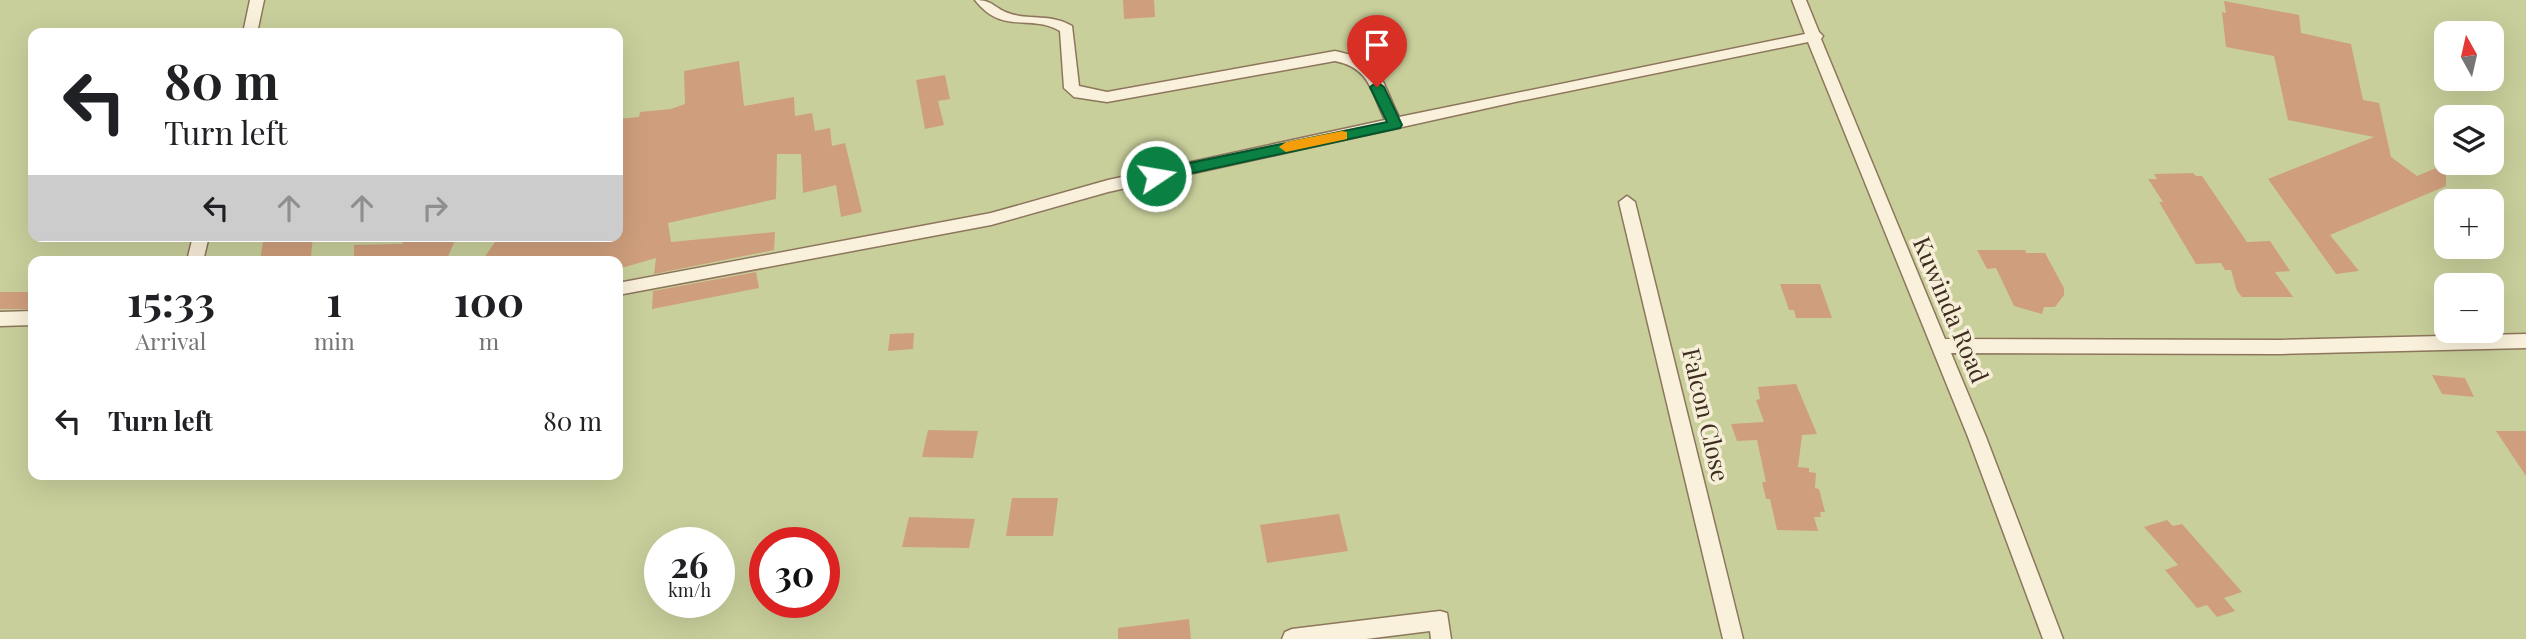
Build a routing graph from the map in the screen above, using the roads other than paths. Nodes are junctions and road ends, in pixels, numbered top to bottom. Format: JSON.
{"nodes":[{"id":1,"x":257,"y":0,"type":"edge"},
{"id":2,"x":982,"y":0,"type":"edge"},
{"id":3,"x":1799,"y":0,"type":"edge"},
{"id":4,"x":251,"y":28,"type":"edge"},
{"id":5,"x":1816,"y":36,"type":"junction"},
{"id":6,"x":1395,"y":125,"type":"junction"},
{"id":7,"x":1627,"y":202,"type":"dead end"},
{"id":8,"x":623,"y":288,"type":"edge"},
{"id":9,"x":28,"y":318,"type":"edge"},
{"id":10,"x":0,"y":319,"type":"edge"},
{"id":11,"x":2526,"y":341,"type":"edge"},
{"id":12,"x":1938,"y":346,"type":"junction"},
{"id":13,"x":1292,"y":639,"type":"edge"},
{"id":14,"x":1441,"y":639,"type":"edge"},
{"id":15,"x":1733,"y":639,"type":"edge"},
{"id":16,"x":2053,"y":639,"type":"edge"}],
"edges":[{"from":1,"to":4,"type":"street"},
{"from":2,"to":6,"type":"street"},
{"from":3,"to":5,"type":"street","name":"Kuwinda Road"},
{"from":5,"to":6,"type":"street"},
{"from":5,"to":12,"type":"street","name":"Kuwinda Road"},
{"from":6,"to":8,"type":"street"},
{"from":7,"to":15,"type":"street","name":"Falcon Close"},
{"from":9,"to":10,"type":"street"},
{"from":11,"to":12,"type":"street"},
{"from":12,"to":16,"type":"street","name":"Kuwinda Road"},
{"from":13,"to":14,"type":"street"}]}
